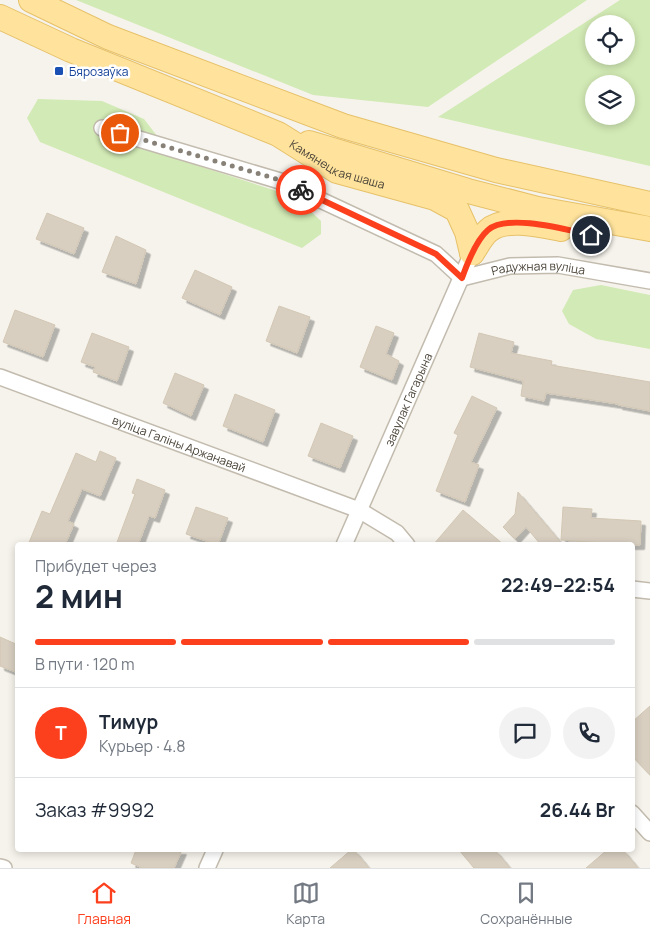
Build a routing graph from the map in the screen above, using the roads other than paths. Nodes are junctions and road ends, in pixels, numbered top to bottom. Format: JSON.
{"nodes":[{"id":1,"x":31,"y":0,"type":"edge"},
{"id":2,"x":0,"y":17,"type":"edge"},
{"id":3,"x":102,"y":128,"type":"dead end"},
{"id":4,"x":278,"y":134,"type":"junction"},
{"id":5,"x":650,"y":204,"type":"edge"},
{"id":6,"x":650,"y":229,"type":"edge"},
{"id":7,"x":650,"y":246,"type":"edge"},
{"id":8,"x":472,"y":253,"type":"junction"},
{"id":9,"x":462,"y":278,"type":"junction"},
{"id":10,"x":650,"y":281,"type":"edge"},
{"id":11,"x":0,"y":377,"type":"edge"},
{"id":12,"x":359,"y":510,"type":"junction"},
{"id":13,"x":345,"y":542,"type":"edge"},
{"id":14,"x":404,"y":542,"type":"edge"},
{"id":15,"x":635,"y":589,"type":"edge"},
{"id":16,"x":650,"y":591,"type":"edge"},
{"id":17,"x":635,"y":816,"type":"edge"},
{"id":18,"x":650,"y":833,"type":"edge"},
{"id":19,"x":0,"y":866,"type":"edge"},
{"id":20,"x":4,"y":868,"type":"edge"}],
"edges":[{"from":1,"to":5,"type":"main road"},
{"from":2,"to":4,"type":"main road","name":"Камянецкая шаша"},
{"from":3,"to":9,"type":"street"},
{"from":4,"to":6,"type":"main road"},
{"from":4,"to":8,"type":"main road","name":"Камянецкая шаша"},
{"from":7,"to":8,"type":"main road"},
{"from":8,"to":9,"type":"street","name":"завулак Гагарына"},
{"from":9,"to":10,"type":"street","name":"Радужная вуліца"},
{"from":9,"to":12,"type":"street","name":"завулак Гагарына"},
{"from":11,"to":12,"type":"street","name":"вуліца Галіны Аржанавай"},
{"from":12,"to":13,"type":"street","name":"завулак Гагарына"},
{"from":12,"to":14,"type":"street","name":"вуліца Галіны Аржанавай"},
{"from":15,"to":16,"type":"street"},
{"from":17,"to":18,"type":"street"},
{"from":19,"to":20,"type":"street"}]}
